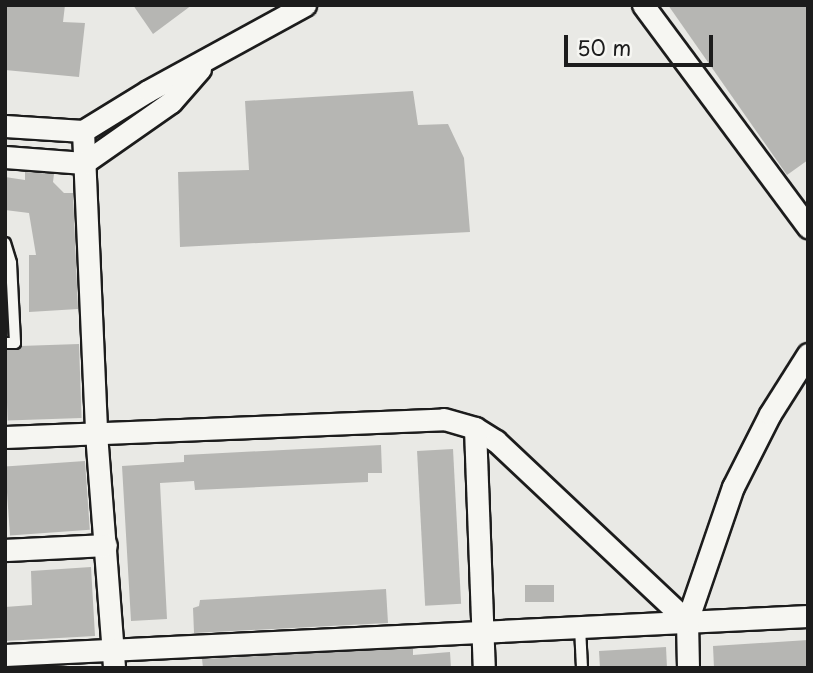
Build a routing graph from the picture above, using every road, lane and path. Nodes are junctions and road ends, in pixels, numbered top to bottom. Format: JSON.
{"nodes":[{"id":1,"x":305,"y":5,"type":"edge"},
{"id":2,"x":643,"y":5,"type":"edge"},
{"id":3,"x":208,"y":59,"type":"junction"},
{"id":4,"x":5,"y":126,"type":"edge"},
{"id":5,"x":83,"y":131,"type":"junction"},
{"id":6,"x":5,"y":157,"type":"edge"},
{"id":7,"x":84,"y":163,"type":"junction"},
{"id":8,"x":808,"y":227,"type":"edge"},
{"id":9,"x":5,"y":243,"type":"edge"},
{"id":10,"x":5,"y":343,"type":"edge"},
{"id":11,"x":808,"y":354,"type":"edge"},
{"id":12,"x":475,"y":428,"type":"junction"},
{"id":13,"x":96,"y":433,"type":"junction"},
{"id":14,"x":5,"y":437,"type":"edge"},
{"id":15,"x":106,"y":545,"type":"junction"},
{"id":16,"x":5,"y":550,"type":"edge"},
{"id":17,"x":808,"y":616,"type":"edge"},
{"id":18,"x":687,"y":621,"type":"junction"},
{"id":19,"x":580,"y":627,"type":"junction"},
{"id":20,"x":484,"y":633,"type":"junction"},
{"id":21,"x":5,"y":655,"type":"edge"},
{"id":22,"x":113,"y":659,"type":"edge"},
{"id":23,"x":484,"y":668,"type":"edge"},
{"id":24,"x":582,"y":668,"type":"edge"},
{"id":25,"x":688,"y":668,"type":"edge"}],
"edges":[{"from":1,"to":3,"type":"street"},
{"from":2,"to":8,"type":"street"},
{"from":3,"to":5,"type":"street"},
{"from":3,"to":7,"type":"street"},
{"from":4,"to":5,"type":"street"},
{"from":5,"to":7,"type":"street"},
{"from":6,"to":7,"type":"street"},
{"from":7,"to":13,"type":"street"},
{"from":9,"to":10,"type":"lane"},
{"from":11,"to":18,"type":"street"},
{"from":12,"to":13,"type":"street"},
{"from":12,"to":18,"type":"street"},
{"from":12,"to":20,"type":"street"},
{"from":13,"to":14,"type":"street"},
{"from":13,"to":15,"type":"street"},
{"from":15,"to":16,"type":"street"},
{"from":15,"to":22,"type":"street"},
{"from":17,"to":18,"type":"street"},
{"from":18,"to":19,"type":"street"},
{"from":18,"to":25,"type":"street"},
{"from":19,"to":20,"type":"street"},
{"from":19,"to":24,"type":"lane"},
{"from":20,"to":22,"type":"street"},
{"from":20,"to":23,"type":"street"},
{"from":21,"to":22,"type":"street"}]}
